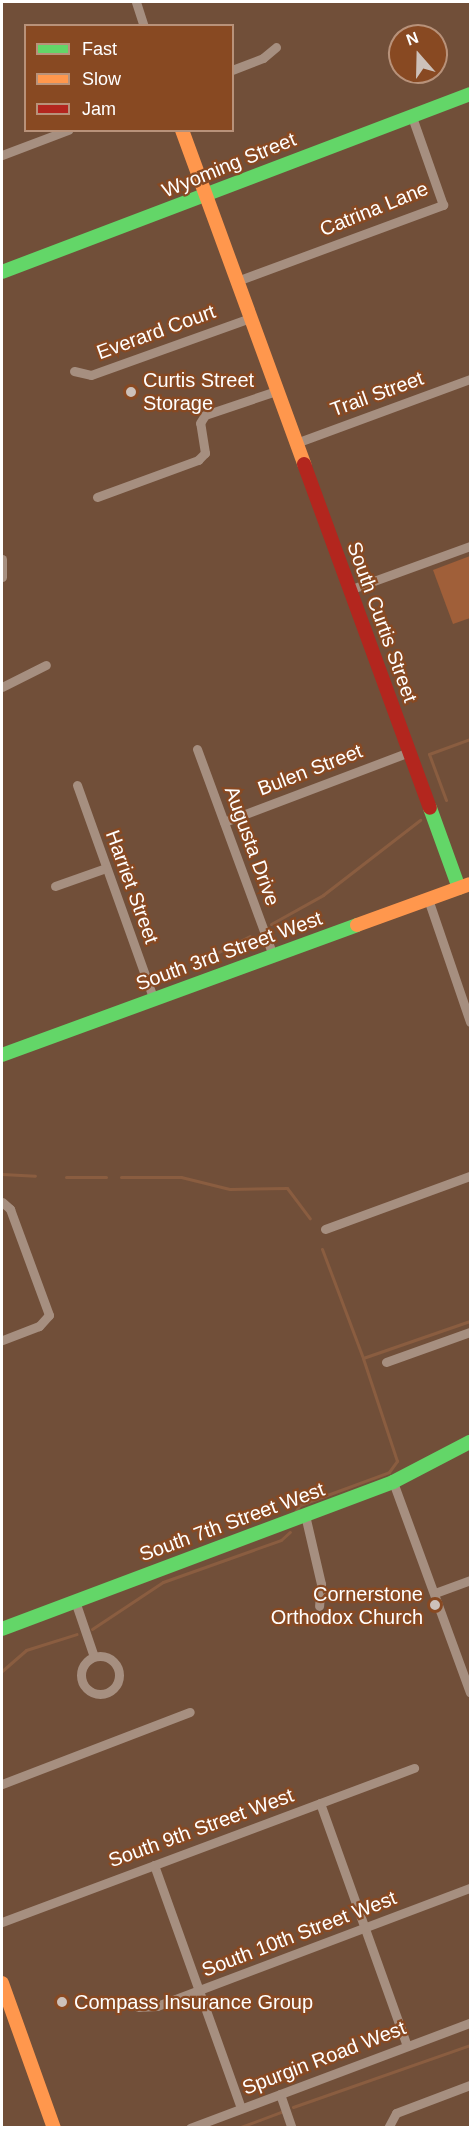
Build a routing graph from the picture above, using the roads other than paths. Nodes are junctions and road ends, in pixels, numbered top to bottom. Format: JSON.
{"nodes":[{"id":1,"x":136,"y":2,"type":"edge"},
{"id":2,"x":143,"y":24,"type":"edge"},
{"id":3,"x":276,"y":47,"type":"dead end"},
{"id":4,"x":234,"y":69,"type":"edge"},
{"id":5,"x":471,"y":94,"type":"edge"},
{"id":6,"x":412,"y":117,"type":"junction"},
{"id":7,"x":63,"y":132,"type":"edge"},
{"id":8,"x":183,"y":132,"type":"edge"},
{"id":9,"x":2,"y":155,"type":"edge"},
{"id":10,"x":206,"y":196,"type":"junction"},
{"id":11,"x":2,"y":272,"type":"edge"},
{"id":12,"x":237,"y":281,"type":"junction"},
{"id":13,"x":250,"y":318,"type":"junction"},
{"id":14,"x":74,"y":371,"type":"dead end"},
{"id":15,"x":471,"y":378,"type":"edge"},
{"id":16,"x":276,"y":391,"type":"junction"},
{"id":17,"x":296,"y":443,"type":"junction"},
{"id":18,"x":97,"y":497,"type":"dead end"},
{"id":19,"x":471,"y":546,"type":"edge"},
{"id":20,"x":2,"y":559,"type":"edge"},
{"id":21,"x":2,"y":577,"type":"edge"},
{"id":22,"x":349,"y":590,"type":"junction"},
{"id":23,"x":46,"y":665,"type":"dead end"},
{"id":24,"x":2,"y":687,"type":"edge"},
{"id":25,"x":197,"y":749,"type":"dead end"},
{"id":26,"x":409,"y":752,"type":"junction"},
{"id":27,"x":77,"y":785,"type":"dead end"},
{"id":28,"x":224,"y":822,"type":"junction"},
{"id":29,"x":106,"y":868,"type":"junction"},
{"id":30,"x":55,"y":886,"type":"dead end"},
{"id":31,"x":465,"y":886,"type":"edge"},
{"id":32,"x":428,"y":899,"type":"junction"},
{"id":33,"x":273,"y":956,"type":"junction"},
{"id":34,"x":153,"y":1000,"type":"junction"},
{"id":35,"x":470,"y":1021,"type":"edge"},
{"id":36,"x":2,"y":1055,"type":"edge"},
{"id":37,"x":471,"y":1176,"type":"edge"},
{"id":38,"x":4,"y":1202,"type":"edge"},
{"id":39,"x":325,"y":1229,"type":"dead end"},
{"id":40,"x":471,"y":1332,"type":"edge"},
{"id":41,"x":2,"y":1340,"type":"edge"},
{"id":42,"x":386,"y":1362,"type":"dead end"},
{"id":43,"x":471,"y":1442,"type":"edge"},
{"id":44,"x":393,"y":1482,"type":"junction"},
{"id":45,"x":304,"y":1515,"type":"junction"},
{"id":46,"x":471,"y":1580,"type":"edge"},
{"id":47,"x":435,"y":1593,"type":"junction"},
{"id":48,"x":75,"y":1601,"type":"junction"},
{"id":49,"x":320,"y":1605,"type":"dead end"},
{"id":50,"x":2,"y":1629,"type":"edge"},
{"id":51,"x":93,"y":1654,"type":"junction"},
{"id":52,"x":471,"y":1692,"type":"edge"},
{"id":53,"x":190,"y":1712,"type":"dead end"},
{"id":54,"x":414,"y":1768,"type":"dead end"},
{"id":55,"x":2,"y":1784,"type":"edge"},
{"id":56,"x":320,"y":1803,"type":"junction"},
{"id":57,"x":154,"y":1865,"type":"junction"},
{"id":58,"x":471,"y":1888,"type":"edge"},
{"id":59,"x":2,"y":1922,"type":"edge"},
{"id":60,"x":366,"y":1928,"type":"junction"},
{"id":61,"x":2,"y":1983,"type":"edge"},
{"id":62,"x":196,"y":1992,"type":"junction"},
{"id":63,"x":138,"y":2007,"type":"dead end"},
{"id":64,"x":471,"y":2023,"type":"edge"},
{"id":65,"x":407,"y":2046,"type":"junction"},
{"id":66,"x":471,"y":2085,"type":"edge"},
{"id":67,"x":280,"y":2094,"type":"junction"},
{"id":68,"x":241,"y":2108,"type":"junction"},
{"id":69,"x":54,"y":2127,"type":"edge"},
{"id":70,"x":190,"y":2127,"type":"edge"},
{"id":71,"x":292,"y":2127,"type":"edge"},
{"id":72,"x":388,"y":2127,"type":"edge"}],
"edges":[{"from":1,"to":2,"type":"street"},
{"from":3,"to":4,"type":"street"},
{"from":5,"to":6,"type":"main road","name":"Wyoming Street"},
{"from":6,"to":10,"type":"main road","name":"Wyoming Street"},
{"from":6,"to":12,"type":"street","name":"Catrina Lane"},
{"from":7,"to":9,"type":"street"},
{"from":8,"to":10,"type":"main road","name":"South Curtis Street"},
{"from":10,"to":11,"type":"main road","name":"Wyoming Street"},
{"from":10,"to":12,"type":"main road","name":"South Curtis Street"},
{"from":12,"to":13,"type":"main road","name":"South Curtis Street"},
{"from":13,"to":14,"type":"street","name":"Everard Court"},
{"from":13,"to":16,"type":"main road","name":"South Curtis Street"},
{"from":15,"to":17,"type":"street","name":"Trail Street"},
{"from":16,"to":17,"type":"main road","name":"South Curtis Street"},
{"from":16,"to":18,"type":"street"},
{"from":17,"to":22,"type":"main road","name":"South Curtis Street"},
{"from":19,"to":22,"type":"street"},
{"from":20,"to":21,"type":"street"},
{"from":22,"to":26,"type":"main road","name":"South Curtis Street"},
{"from":23,"to":24,"type":"street"},
{"from":25,"to":28,"type":"street","name":"Augusta Drive"},
{"from":26,"to":28,"type":"street","name":"Bulen Street"},
{"from":26,"to":31,"type":"main road","name":"South Curtis Street"},
{"from":27,"to":29,"type":"street","name":"Harriet Street"},
{"from":28,"to":33,"type":"street","name":"Augusta Drive"},
{"from":29,"to":30,"type":"street"},
{"from":29,"to":34,"type":"street","name":"Harriet Street"},
{"from":31,"to":32,"type":"main road","name":"South 3rd Street West"},
{"from":32,"to":33,"type":"main road","name":"South 3rd Street West"},
{"from":32,"to":35,"type":"street"},
{"from":33,"to":34,"type":"main road","name":"South 3rd Street West"},
{"from":34,"to":36,"type":"main road","name":"South 3rd Street West"},
{"from":37,"to":39,"type":"street"},
{"from":38,"to":41,"type":"street"},
{"from":40,"to":42,"type":"street"},
{"from":43,"to":44,"type":"main road","name":"South 7th Street West"},
{"from":44,"to":45,"type":"main road","name":"South 7th Street West"},
{"from":44,"to":47,"type":"street"},
{"from":45,"to":48,"type":"main road","name":"South 7th Street West"},
{"from":45,"to":49,"type":"street"},
{"from":46,"to":47,"type":"street"},
{"from":47,"to":52,"type":"street"},
{"from":48,"to":50,"type":"main road","name":"South 7th Street West"},
{"from":48,"to":51,"type":"street"},
{"from":51,"to":51,"type":"street"},
{"from":53,"to":55,"type":"street"},
{"from":54,"to":56,"type":"street","name":"South 9th Street West"},
{"from":56,"to":57,"type":"street","name":"South 9th Street West"},
{"from":56,"to":60,"type":"street"},
{"from":57,"to":59,"type":"street","name":"South 9th Street West"},
{"from":57,"to":62,"type":"street"},
{"from":58,"to":60,"type":"street","name":"South 10th Street West"},
{"from":60,"to":62,"type":"street","name":"South 10th Street West"},
{"from":60,"to":65,"type":"street"},
{"from":61,"to":69,"type":"main road"},
{"from":62,"to":63,"type":"street","name":"South 10th Street West"},
{"from":62,"to":68,"type":"street"},
{"from":64,"to":65,"type":"street","name":"Spurgin Road West"},
{"from":65,"to":67,"type":"street","name":"Spurgin Road West"},
{"from":66,"to":72,"type":"street"},
{"from":67,"to":68,"type":"street","name":"Spurgin Road West"},
{"from":67,"to":71,"type":"street"},
{"from":68,"to":70,"type":"street","name":"Spurgin Road West"}]}
